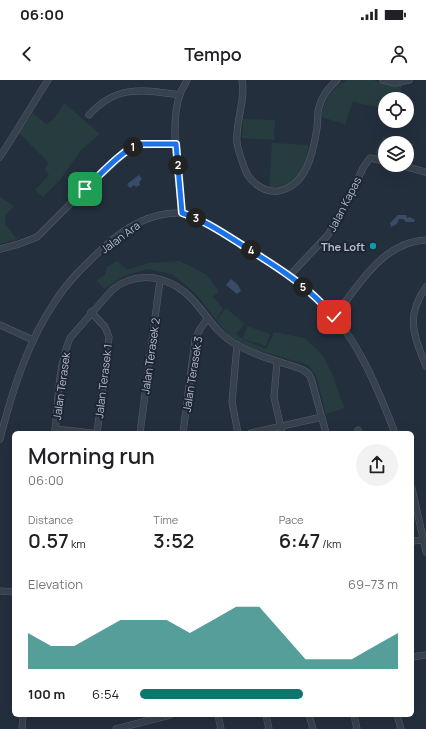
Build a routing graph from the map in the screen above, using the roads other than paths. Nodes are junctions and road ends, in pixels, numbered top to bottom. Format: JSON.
{"nodes":[{"id":1,"x":48,"y":80,"type":"edge"},
{"id":2,"x":187,"y":80,"type":"edge"},
{"id":3,"x":242,"y":80,"type":"edge"},
{"id":4,"x":338,"y":80,"type":"edge"},
{"id":5,"x":383,"y":80,"type":"edge"},
{"id":6,"x":409,"y":80,"type":"edge"},
{"id":7,"x":180,"y":94,"type":"junction"},
{"id":8,"x":89,"y":114,"type":"dead end"},
{"id":9,"x":176,"y":144,"type":"junction"},
{"id":10,"x":0,"y":157,"type":"edge"},
{"id":11,"x":378,"y":160,"type":"edge"},
{"id":12,"x":414,"y":169,"type":"edge"},
{"id":13,"x":426,"y":172,"type":"edge"},
{"id":14,"x":182,"y":213,"type":"junction"},
{"id":15,"x":426,"y":240,"type":"edge"},
{"id":16,"x":0,"y":249,"type":"edge"},
{"id":17,"x":289,"y":276,"type":"junction"},
{"id":18,"x":160,"y":280,"type":"junction"},
{"id":19,"x":426,"y":287,"type":"edge"},
{"id":20,"x":91,"y":312,"type":"junction"},
{"id":21,"x":334,"y":317,"type":"junction"},
{"id":22,"x":208,"y":318,"type":"junction"},
{"id":23,"x":0,"y":325,"type":"edge"},
{"id":24,"x":33,"y":340,"type":"junction"},
{"id":25,"x":236,"y":345,"type":"junction"},
{"id":26,"x":277,"y":362,"type":"junction"},
{"id":27,"x":426,"y":366,"type":"edge"},
{"id":28,"x":322,"y":417,"type":"junction"},
{"id":29,"x":2,"y":426,"type":"edge"},
{"id":30,"x":282,"y":430,"type":"edge"},
{"id":31,"x":55,"y":431,"type":"edge"},
{"id":32,"x":97,"y":431,"type":"edge"},
{"id":33,"x":140,"y":431,"type":"edge"},
{"id":34,"x":183,"y":431,"type":"edge"},
{"id":35,"x":238,"y":431,"type":"edge"},
{"id":36,"x":272,"y":431,"type":"edge"},
{"id":37,"x":326,"y":431,"type":"edge"},
{"id":38,"x":394,"y":431,"type":"edge"},
{"id":39,"x":0,"y":439,"type":"edge"},
{"id":40,"x":414,"y":497,"type":"edge"},
{"id":41,"x":424,"y":540,"type":"junction"},
{"id":42,"x":414,"y":541,"type":"edge"},
{"id":43,"x":426,"y":552,"type":"edge"},
{"id":44,"x":0,"y":591,"type":"edge"},
{"id":45,"x":12,"y":592,"type":"edge"},
{"id":46,"x":426,"y":652,"type":"edge"},
{"id":47,"x":419,"y":655,"type":"junction"},
{"id":48,"x":426,"y":655,"type":"edge"},
{"id":49,"x":414,"y":656,"type":"edge"},
{"id":50,"x":23,"y":717,"type":"edge"},
{"id":51,"x":162,"y":717,"type":"edge"},
{"id":52,"x":218,"y":717,"type":"edge"},
{"id":53,"x":266,"y":717,"type":"edge"},
{"id":54,"x":309,"y":717,"type":"edge"},
{"id":55,"x":354,"y":717,"type":"edge"},
{"id":56,"x":398,"y":717,"type":"edge"},
{"id":57,"x":22,"y":729,"type":"edge"},
{"id":58,"x":116,"y":729,"type":"edge"},
{"id":59,"x":221,"y":729,"type":"edge"},
{"id":60,"x":269,"y":729,"type":"edge"},
{"id":61,"x":312,"y":729,"type":"edge"},
{"id":62,"x":357,"y":729,"type":"edge"},
{"id":63,"x":401,"y":729,"type":"edge"}],
"edges":[{"from":1,"to":10,"type":"street"},
{"from":2,"to":7,"type":"street"},
{"from":3,"to":4,"type":"street"},
{"from":5,"to":6,"type":"street"},
{"from":7,"to":8,"type":"street"},
{"from":7,"to":9,"type":"street"},
{"from":9,"to":14,"type":"street"},
{"from":9,"to":16,"type":"street"},
{"from":11,"to":17,"type":"street","name":"Jalan Kapas"},
{"from":12,"to":13,"type":"street"},
{"from":14,"to":17,"type":"street"},
{"from":14,"to":24,"type":"street","name":"Jalan Ara"},
{"from":15,"to":21,"type":"street"},
{"from":17,"to":21,"type":"street"},
{"from":18,"to":20,"type":"street","name":"Jalan Terasek"},
{"from":18,"to":22,"type":"street","name":"Jalan Terasek"},
{"from":18,"to":33,"type":"street","name":"Jalan Terasek 2"},
{"from":19,"to":27,"type":"street"},
{"from":20,"to":31,"type":"street","name":"Jalan Terasek"},
{"from":20,"to":32,"type":"street","name":"Jalan Terasek 1"},
{"from":21,"to":38,"type":"street"},
{"from":22,"to":25,"type":"street","name":"Jalan Terasek"},
{"from":22,"to":34,"type":"street","name":"Jalan Terasek 3"},
{"from":23,"to":24,"type":"street"},
{"from":24,"to":29,"type":"street","name":"Jalan Ara"},
{"from":25,"to":26,"type":"street","name":"Jalan Terasek"},
{"from":25,"to":35,"type":"street"},
{"from":26,"to":28,"type":"street","name":"Jalan Terasek"},
{"from":26,"to":30,"type":"street"},
{"from":28,"to":30,"type":"street"},
{"from":28,"to":37,"type":"street","name":"Jalan Terasek"},
{"from":29,"to":39,"type":"street","name":"Jalan Ara"},
{"from":30,"to":36,"type":"street"},
{"from":40,"to":41,"type":"street"},
{"from":41,"to":42,"type":"street"},
{"from":41,"to":43,"type":"street"},
{"from":44,"to":45,"type":"street"},
{"from":46,"to":47,"type":"street"},
{"from":47,"to":48,"type":"street"},
{"from":47,"to":49,"type":"street"},
{"from":50,"to":57,"type":"street"},
{"from":51,"to":58,"type":"street"},
{"from":52,"to":59,"type":"street"},
{"from":53,"to":60,"type":"street"},
{"from":54,"to":61,"type":"street"},
{"from":55,"to":62,"type":"street"},
{"from":56,"to":63,"type":"street"}]}
